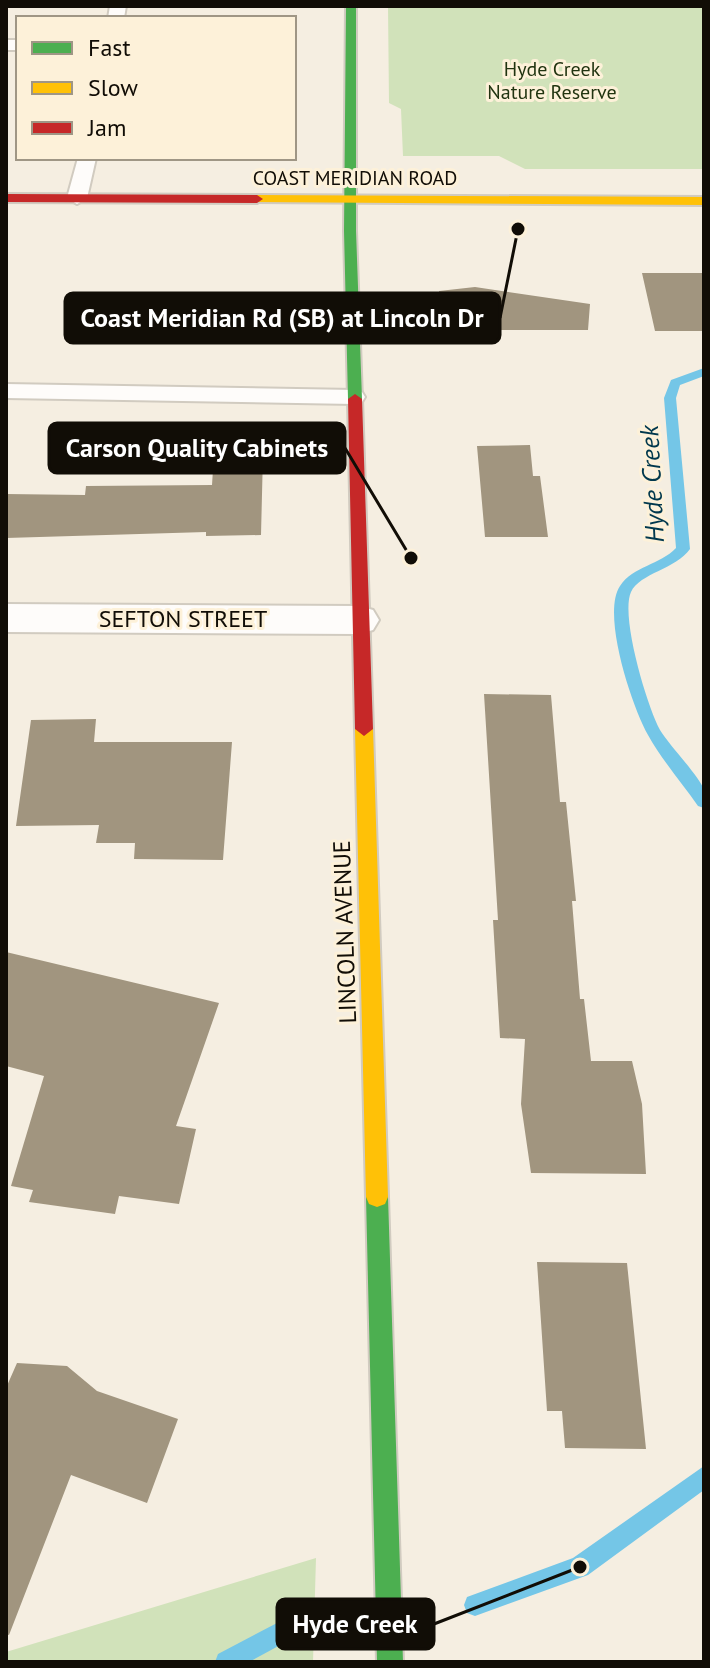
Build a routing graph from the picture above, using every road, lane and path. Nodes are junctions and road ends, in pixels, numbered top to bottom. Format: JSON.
{"nodes":[{"id":1,"x":351,"y":6,"type":"edge"},
{"id":2,"x":86,"y":160,"type":"edge"},
{"id":3,"x":6,"y":198,"type":"edge"},
{"id":4,"x":77,"y":198,"type":"junction"},
{"id":5,"x":349,"y":200,"type":"junction"},
{"id":6,"x":704,"y":201,"type":"edge"},
{"id":7,"x":6,"y":391,"type":"edge"},
{"id":8,"x":354,"y":397,"type":"junction"},
{"id":9,"x":6,"y":618,"type":"edge"},
{"id":10,"x":359,"y":620,"type":"junction"},
{"id":11,"x":390,"y":1662,"type":"edge"}],
"edges":[{"from":1,"to":5,"type":"main road","name":"LINCOLN AVENUE"},
{"from":2,"to":4,"type":"lane"},
{"from":3,"to":4,"type":"main road","name":"COAST MERIDIAN ROAD"},
{"from":4,"to":5,"type":"main road","name":"COAST MERIDIAN ROAD"},
{"from":5,"to":6,"type":"main road","name":"COAST MERIDIAN ROAD"},
{"from":5,"to":8,"type":"main road","name":"LINCOLN AVENUE"},
{"from":7,"to":8,"type":"lane"},
{"from":8,"to":10,"type":"main road","name":"LINCOLN AVENUE"},
{"from":9,"to":10,"type":"street","name":"SEFTON STREET"},
{"from":10,"to":11,"type":"main road","name":"LINCOLN AVENUE"}]}
